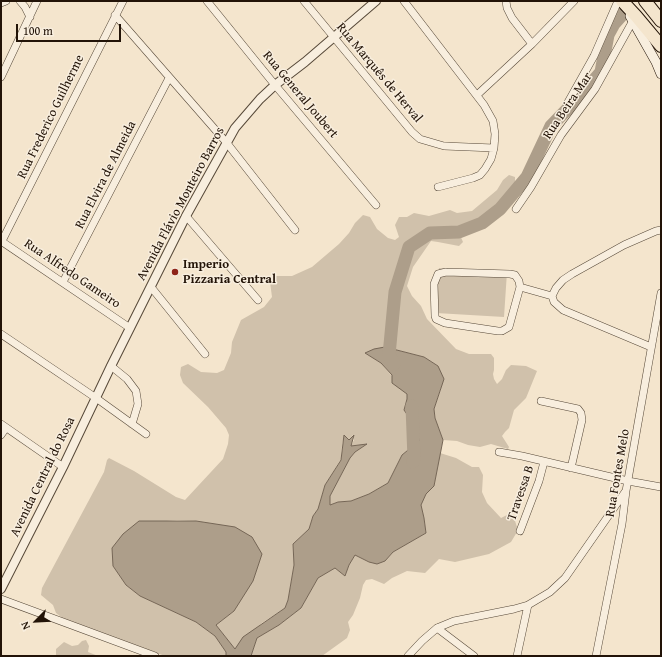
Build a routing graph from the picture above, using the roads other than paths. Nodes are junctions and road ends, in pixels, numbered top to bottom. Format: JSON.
{"nodes":[{"id":1,"x":6,"y":1,"type":"edge"},
{"id":2,"x":20,"y":1,"type":"edge"},
{"id":3,"x":37,"y":1,"type":"edge"},
{"id":4,"x":123,"y":1,"type":"edge"},
{"id":5,"x":207,"y":1,"type":"edge"},
{"id":6,"x":304,"y":1,"type":"edge"},
{"id":7,"x":376,"y":1,"type":"edge"},
{"id":8,"x":404,"y":1,"type":"edge"},
{"id":9,"x":506,"y":1,"type":"edge"},
{"id":10,"x":574,"y":1,"type":"edge"},
{"id":11,"x":645,"y":1,"type":"edge"},
{"id":12,"x":1,"y":2,"type":"edge"},
{"id":13,"x":627,"y":9,"type":"edge"},
{"id":14,"x":114,"y":15,"type":"junction"},
{"id":15,"x":30,"y":17,"type":"junction"},
{"id":16,"x":661,"y":21,"type":"edge"},
{"id":17,"x":334,"y":38,"type":"junction"},
{"id":18,"x":532,"y":44,"type":"junction"},
{"id":19,"x":661,"y":46,"type":"edge"},
{"id":20,"x":661,"y":74,"type":"edge"},
{"id":21,"x":1,"y":77,"type":"edge"},
{"id":22,"x":169,"y":78,"type":"junction"},
{"id":23,"x":275,"y":85,"type":"junction"},
{"id":24,"x":477,"y":95,"type":"junction"},
{"id":25,"x":567,"y":104,"type":"dead end"},
{"id":26,"x":226,"y":142,"type":"junction"},
{"id":27,"x":494,"y":148,"type":"junction"},
{"id":28,"x":438,"y":187,"type":"dead end"},
{"id":29,"x":376,"y":205,"type":"dead end"},
{"id":30,"x":516,"y":209,"type":"dead end"},
{"id":31,"x":186,"y":216,"type":"junction"},
{"id":32,"x":295,"y":230,"type":"dead end"},
{"id":33,"x":661,"y":230,"type":"edge"},
{"id":34,"x":1,"y":242,"type":"edge"},
{"id":35,"x":63,"y":282,"type":"junction"},
{"id":36,"x":151,"y":287,"type":"junction"},
{"id":37,"x":520,"y":287,"type":"junction"},
{"id":38,"x":661,"y":293,"type":"edge"},
{"id":39,"x":552,"y":296,"type":"junction"},
{"id":40,"x":258,"y":300,"type":"dead end"},
{"id":41,"x":130,"y":328,"type":"junction"},
{"id":42,"x":1,"y":334,"type":"edge"},
{"id":43,"x":651,"y":346,"type":"junction"},
{"id":44,"x":205,"y":354,"type":"dead end"},
{"id":45,"x":112,"y":366,"type":"junction"},
{"id":46,"x":96,"y":398,"type":"junction"},
{"id":47,"x":541,"y":401,"type":"dead end"},
{"id":48,"x":132,"y":424,"type":"junction"},
{"id":49,"x":4,"y":426,"type":"edge"},
{"id":50,"x":146,"y":434,"type":"dead end"},
{"id":51,"x":1,"y":435,"type":"edge"},
{"id":52,"x":499,"y":452,"type":"dead end"},
{"id":53,"x":544,"y":462,"type":"junction"},
{"id":54,"x":63,"y":468,"type":"junction"},
{"id":55,"x":571,"y":468,"type":"junction"},
{"id":56,"x":628,"y":481,"type":"junction"},
{"id":57,"x":661,"y":487,"type":"edge"},
{"id":58,"x":626,"y":491,"type":"junction"},
{"id":59,"x":520,"y":531,"type":"dead end"},
{"id":60,"x":1,"y":589,"type":"edge"},
{"id":61,"x":1,"y":599,"type":"edge"},
{"id":62,"x":528,"y":605,"type":"junction"},
{"id":63,"x":437,"y":628,"type":"junction"},
{"id":64,"x":155,"y":656,"type":"edge"},
{"id":65,"x":408,"y":656,"type":"edge"},
{"id":66,"x":474,"y":656,"type":"edge"},
{"id":67,"x":517,"y":656,"type":"edge"},
{"id":68,"x":596,"y":656,"type":"edge"}],
"edges":[{"from":1,"to":12,"type":"street"},
{"from":2,"to":15,"type":"street"},
{"from":3,"to":15,"type":"street"},
{"from":4,"to":14,"type":"street","name":"Rua Frederico Guilherme"},
{"from":5,"to":23,"type":"street","name":"Rua General Joubert"},
{"from":6,"to":17,"type":"street","name":"Rua Marquês de Herval"},
{"from":7,"to":17,"type":"street","name":"Avenida Flávio Monteiro Barros"},
{"from":8,"to":24,"type":"street"},
{"from":9,"to":18,"type":"street"},
{"from":10,"to":18,"type":"street"},
{"from":11,"to":16,"type":"highway"},
{"from":13,"to":19,"type":"highway"},
{"from":13,"to":20,"type":"main road"},
{"from":13,"to":25,"type":"street"},
{"from":13,"to":30,"type":"street","name":"Rua Beira Mar"},
{"from":14,"to":22,"type":"street"},
{"from":14,"to":34,"type":"street","name":"Rua Frederico Guilherme"},
{"from":15,"to":21,"type":"street"},
{"from":17,"to":23,"type":"street","name":"Avenida Flávio Monteiro Barros"},
{"from":17,"to":27,"type":"street","name":"Rua Marquês de Herval"},
{"from":18,"to":24,"type":"street"},
{"from":22,"to":26,"type":"street"},
{"from":22,"to":35,"type":"street","name":"Rua Elvira de Almeida"},
{"from":23,"to":26,"type":"street","name":"Avenida Flávio Monteiro Barros"},
{"from":23,"to":29,"type":"street","name":"Rua General Joubert"},
{"from":24,"to":27,"type":"street"},
{"from":26,"to":31,"type":"street","name":"Avenida Flávio Monteiro Barros"},
{"from":26,"to":32,"type":"street"},
{"from":27,"to":28,"type":"street"},
{"from":31,"to":36,"type":"street","name":"Avenida Flávio Monteiro Barros"},
{"from":31,"to":40,"type":"street"},
{"from":33,"to":39,"type":"street"},
{"from":34,"to":35,"type":"street","name":"Rua Alfredo Gameiro"},
{"from":35,"to":41,"type":"street","name":"Rua Alfredo Gameiro"},
{"from":36,"to":41,"type":"street","name":"Avenida Flávio Monteiro Barros"},
{"from":36,"to":44,"type":"street"},
{"from":37,"to":37,"type":"street"},
{"from":37,"to":39,"type":"street"},
{"from":38,"to":43,"type":"street","name":"Rua Fontes Melo"},
{"from":39,"to":43,"type":"street"},
{"from":41,"to":45,"type":"street","name":"Avenida Flávio Monteiro Barros"},
{"from":42,"to":46,"type":"street"},
{"from":43,"to":56,"type":"street","name":"Rua Fontes Melo"},
{"from":45,"to":46,"type":"street","name":"Avenida Flávio Monteiro Barros"},
{"from":45,"to":48,"type":"street"},
{"from":46,"to":48,"type":"street"},
{"from":46,"to":54,"type":"street","name":"Avenida Central do Rosa"},
{"from":47,"to":55,"type":"street"},
{"from":48,"to":50,"type":"street"},
{"from":49,"to":51,"type":"street"},
{"from":49,"to":54,"type":"street"},
{"from":52,"to":53,"type":"street"},
{"from":53,"to":55,"type":"street"},
{"from":53,"to":59,"type":"street","name":"Travessa B"},
{"from":54,"to":60,"type":"street","name":"Avenida Central do Rosa"},
{"from":55,"to":56,"type":"street"},
{"from":56,"to":57,"type":"street"},
{"from":56,"to":58,"type":"street","name":"Rua Fontes Melo"},
{"from":58,"to":62,"type":"street"},
{"from":58,"to":68,"type":"street","name":"Rua Fontes Melo"},
{"from":61,"to":64,"type":"street"},
{"from":62,"to":63,"type":"street"},
{"from":62,"to":67,"type":"street"},
{"from":63,"to":65,"type":"street"},
{"from":63,"to":66,"type":"street"}]}
